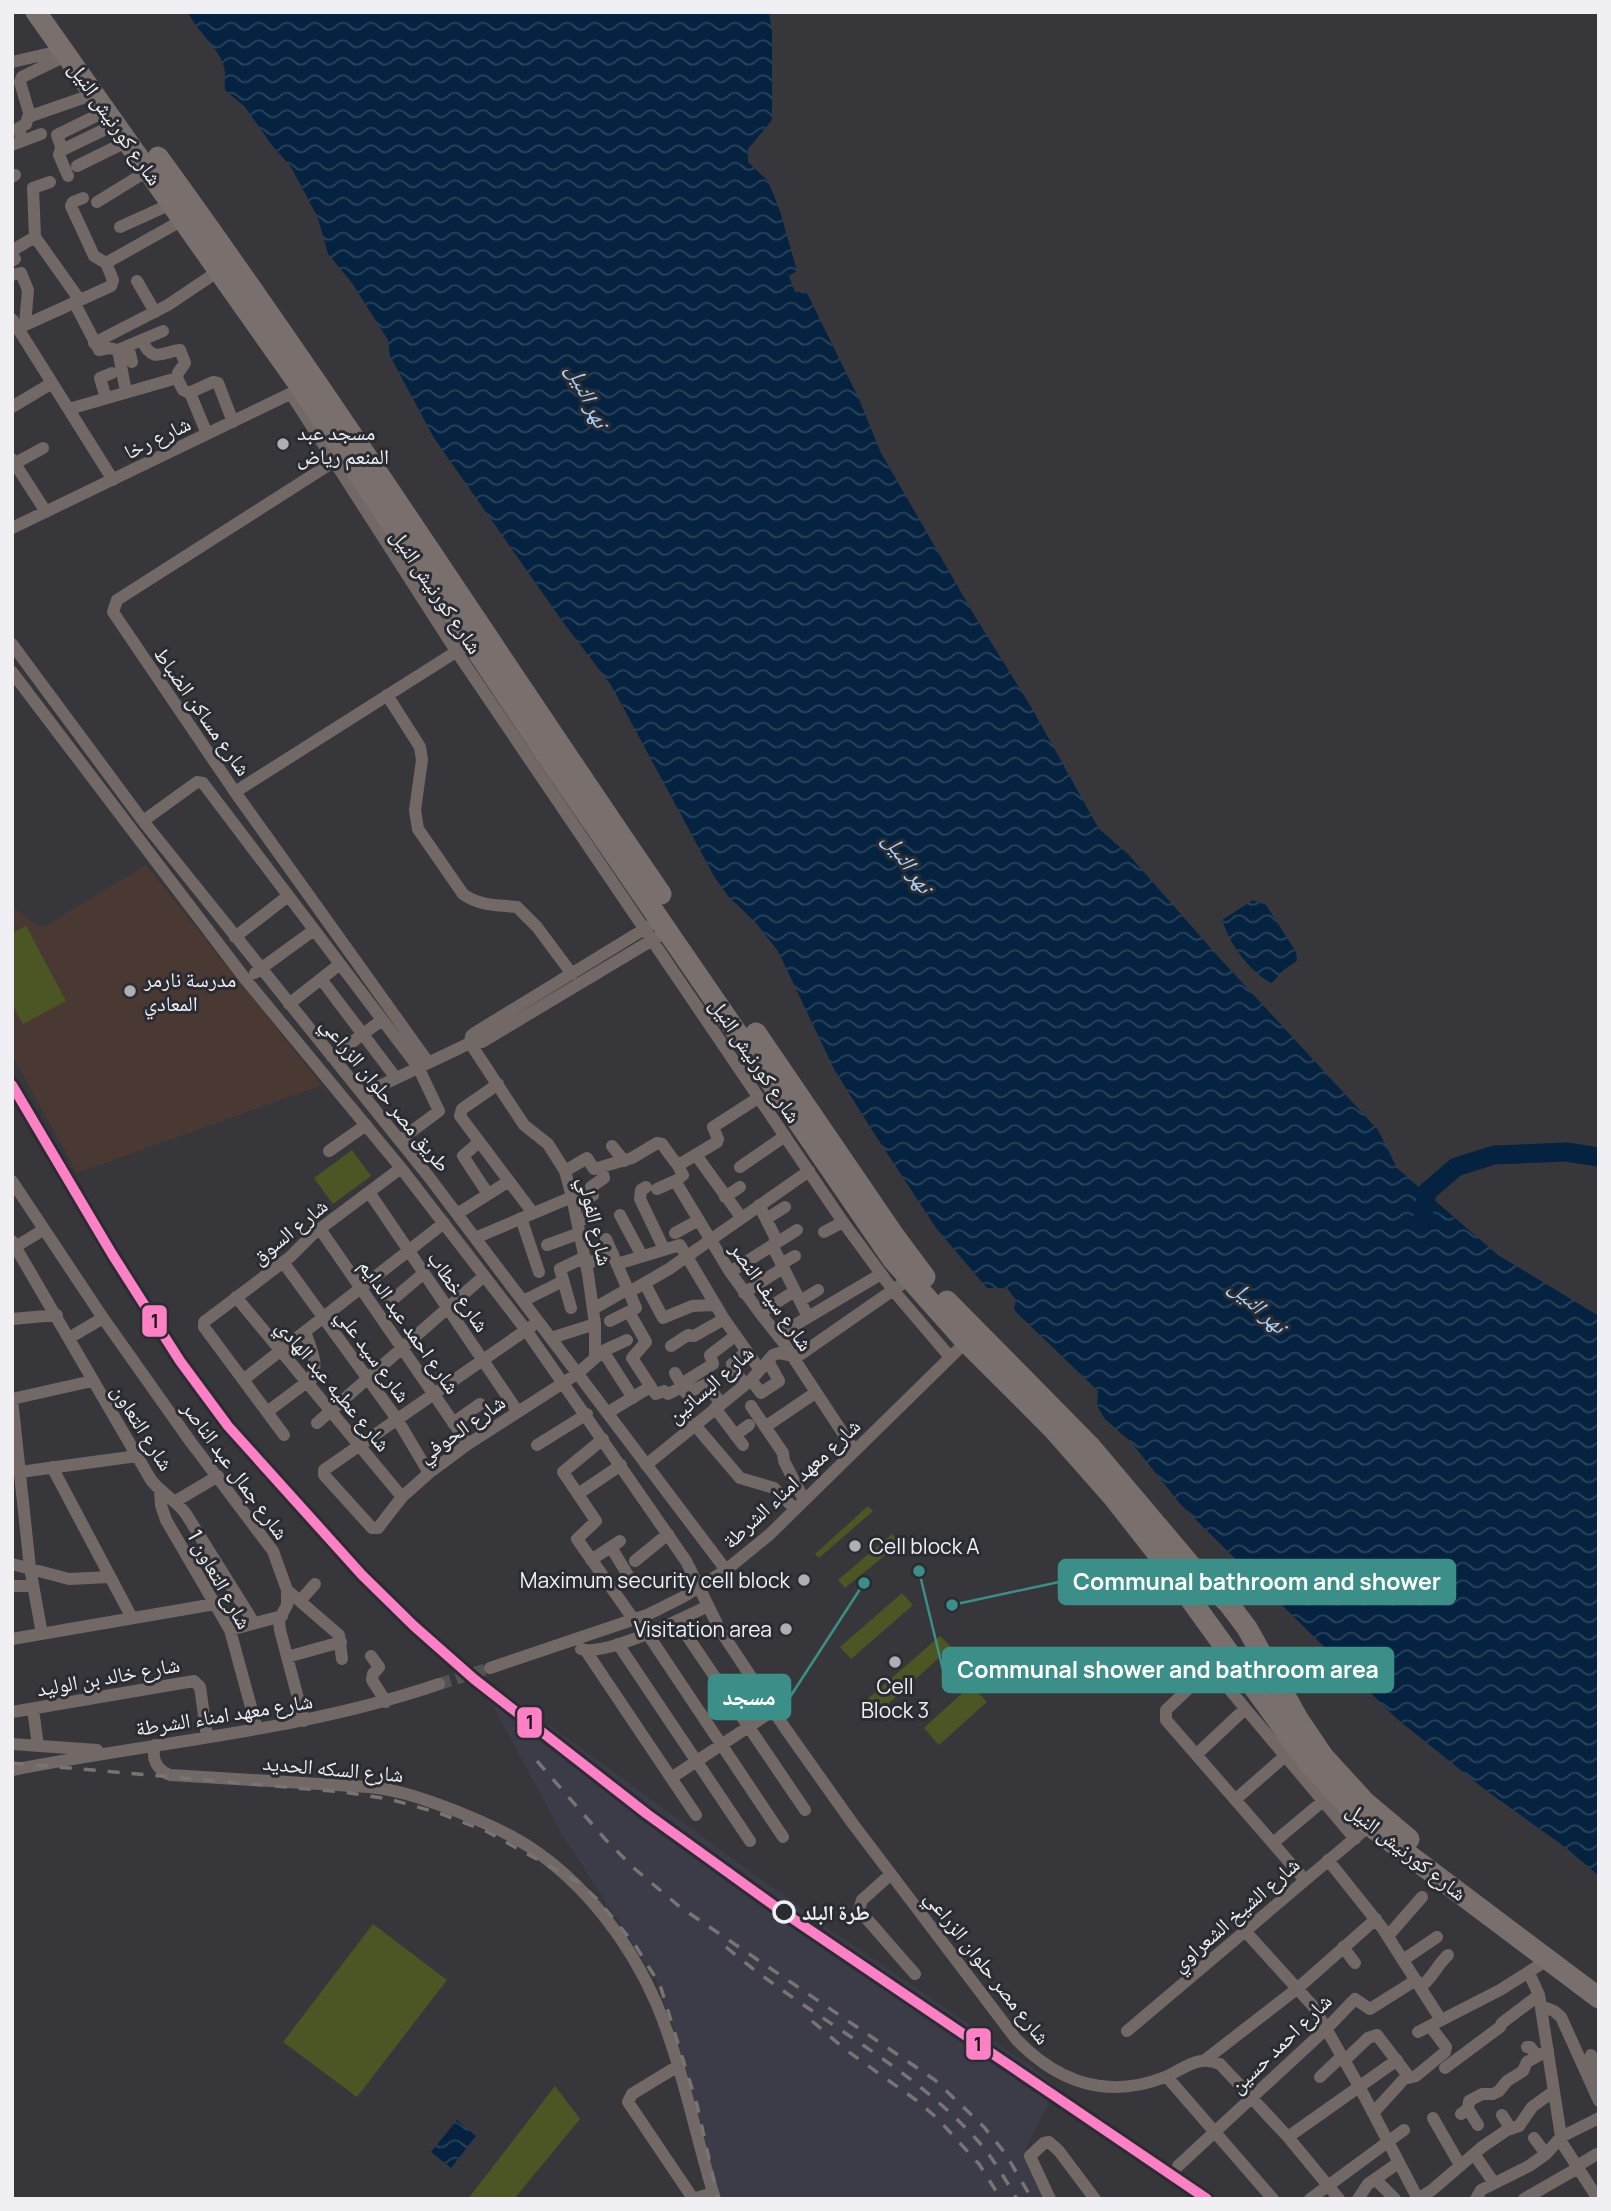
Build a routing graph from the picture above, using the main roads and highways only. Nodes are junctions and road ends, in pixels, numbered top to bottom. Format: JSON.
{"nodes":[{"id":1,"x":36,"y":12,"type":"edge"},
{"id":2,"x":52,"y":12,"type":"edge"},
{"id":3,"x":185,"y":212,"type":"junction"},
{"id":4,"x":304,"y":388,"type":"junction"},
{"id":5,"x":391,"y":508,"type":"junction"},
{"id":6,"x":971,"y":1337,"type":"junction"},
{"id":7,"x":1228,"y":1603,"type":"junction"},
{"id":8,"x":1252,"y":1636,"type":"junction"},
{"id":9,"x":1218,"y":1638,"type":"junction"},
{"id":10,"x":1599,"y":1980,"type":"edge"},
{"id":11,"x":1599,"y":1997,"type":"edge"}],
"edges":[{"from":1,"to":3,"type":"highway","name":"شارع كورنيش النيل"},
{"from":2,"to":3,"type":"highway","name":"شارع كورنيش النيل"},
{"from":3,"to":4,"type":"highway","name":"شارع كورنيش النيل"},
{"from":3,"to":4,"type":"highway","name":"شارع كورنيش النيل"},
{"from":4,"to":5,"type":"highway","name":"شارع كورنيش النيل"},
{"from":4,"to":5,"type":"highway","name":"شارع كورنيش النيل"},
{"from":5,"to":6,"type":"highway","name":"شارع كورنيش النيل"},
{"from":5,"to":6,"type":"highway","name":"شارع كورنيش النيل"},
{"from":6,"to":7,"type":"highway","name":"شارع كورنيش النيل"},
{"from":6,"to":9,"type":"highway","name":"شارع كورنيش النيل"},
{"from":7,"to":8,"type":"highway","name":"شارع كورنيش النيل"},
{"from":7,"to":9,"type":"highway"},
{"from":8,"to":9,"type":"highway"},
{"from":8,"to":10,"type":"highway","name":"شارع كورنيش النيل"},
{"from":9,"to":11,"type":"highway","name":"شارع كورنيش النيل"}]}
